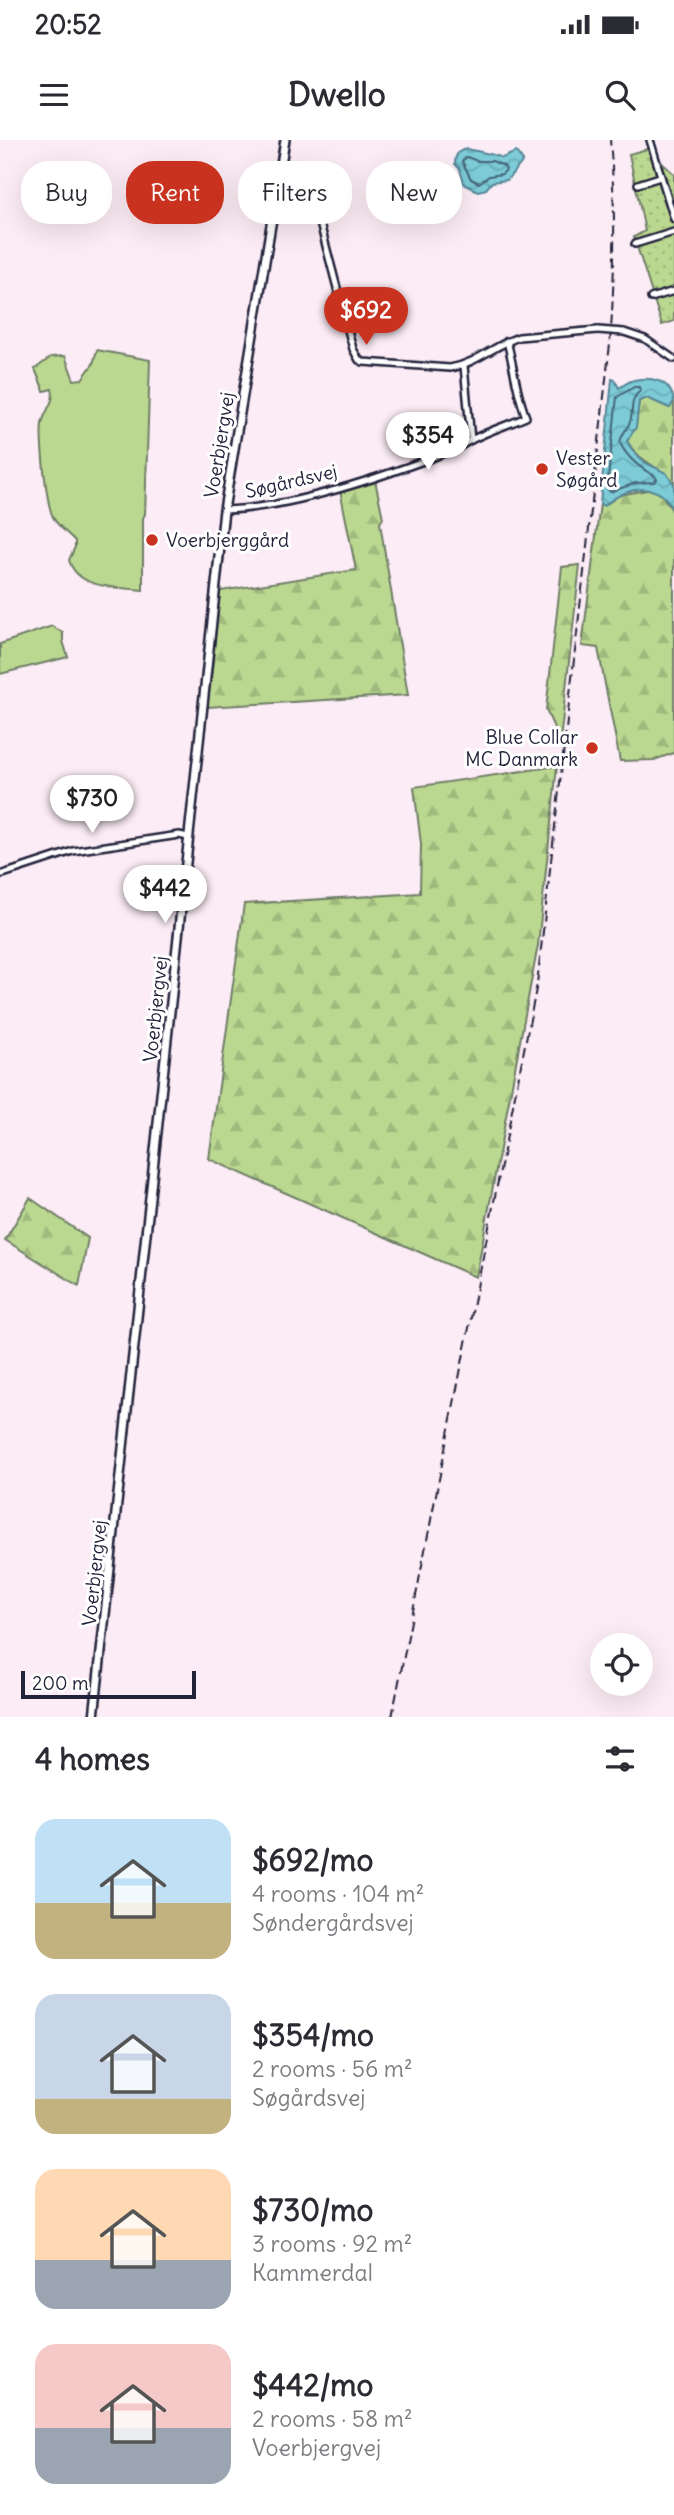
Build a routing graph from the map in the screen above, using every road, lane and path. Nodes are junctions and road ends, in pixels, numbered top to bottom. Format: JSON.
{"nodes":[{"id":1,"x":285,"y":140,"type":"edge"},
{"id":2,"x":650,"y":140,"type":"edge"},
{"id":3,"x":282,"y":161,"type":"edge"},
{"id":4,"x":660,"y":177,"type":"junction"},
{"id":5,"x":638,"y":184,"type":"dead end"},
{"id":6,"x":674,"y":219,"type":"edge"},
{"id":7,"x":272,"y":224,"type":"edge"},
{"id":8,"x":320,"y":224,"type":"edge"},
{"id":9,"x":674,"y":232,"type":"edge"},
{"id":10,"x":635,"y":244,"type":"dead end"},
{"id":11,"x":674,"y":291,"type":"edge"},
{"id":12,"x":651,"y":298,"type":"dead end"},
{"id":13,"x":507,"y":341,"type":"junction"},
{"id":14,"x":674,"y":359,"type":"edge"},
{"id":15,"x":464,"y":366,"type":"junction"},
{"id":16,"x":471,"y":440,"type":"junction"},
{"id":17,"x":224,"y":510,"type":"junction"},
{"id":18,"x":188,"y":837,"type":"junction"},
{"id":19,"x":0,"y":875,"type":"edge"},
{"id":20,"x":94,"y":1717,"type":"edge"}],
"edges":[{"from":1,"to":3,"type":"street","name":"Voerbjergvej"},
{"from":2,"to":4,"type":"street"},
{"from":4,"to":5,"type":"street"},
{"from":4,"to":6,"type":"street"},
{"from":7,"to":17,"type":"street","name":"Voerbjergvej"},
{"from":8,"to":15,"type":"street"},
{"from":9,"to":10,"type":"street"},
{"from":11,"to":12,"type":"street"},
{"from":13,"to":14,"type":"street","bridge":true},
{"from":13,"to":15,"type":"street"},
{"from":13,"to":16,"type":"street","name":"Søgårdsvej"},
{"from":15,"to":16,"type":"street"},
{"from":16,"to":17,"type":"street","name":"Søgårdsvej"},
{"from":17,"to":18,"type":"street","name":"Voerbjergvej"},
{"from":18,"to":19,"type":"street"},
{"from":18,"to":20,"type":"street","name":"Voerbjergvej"}]}
